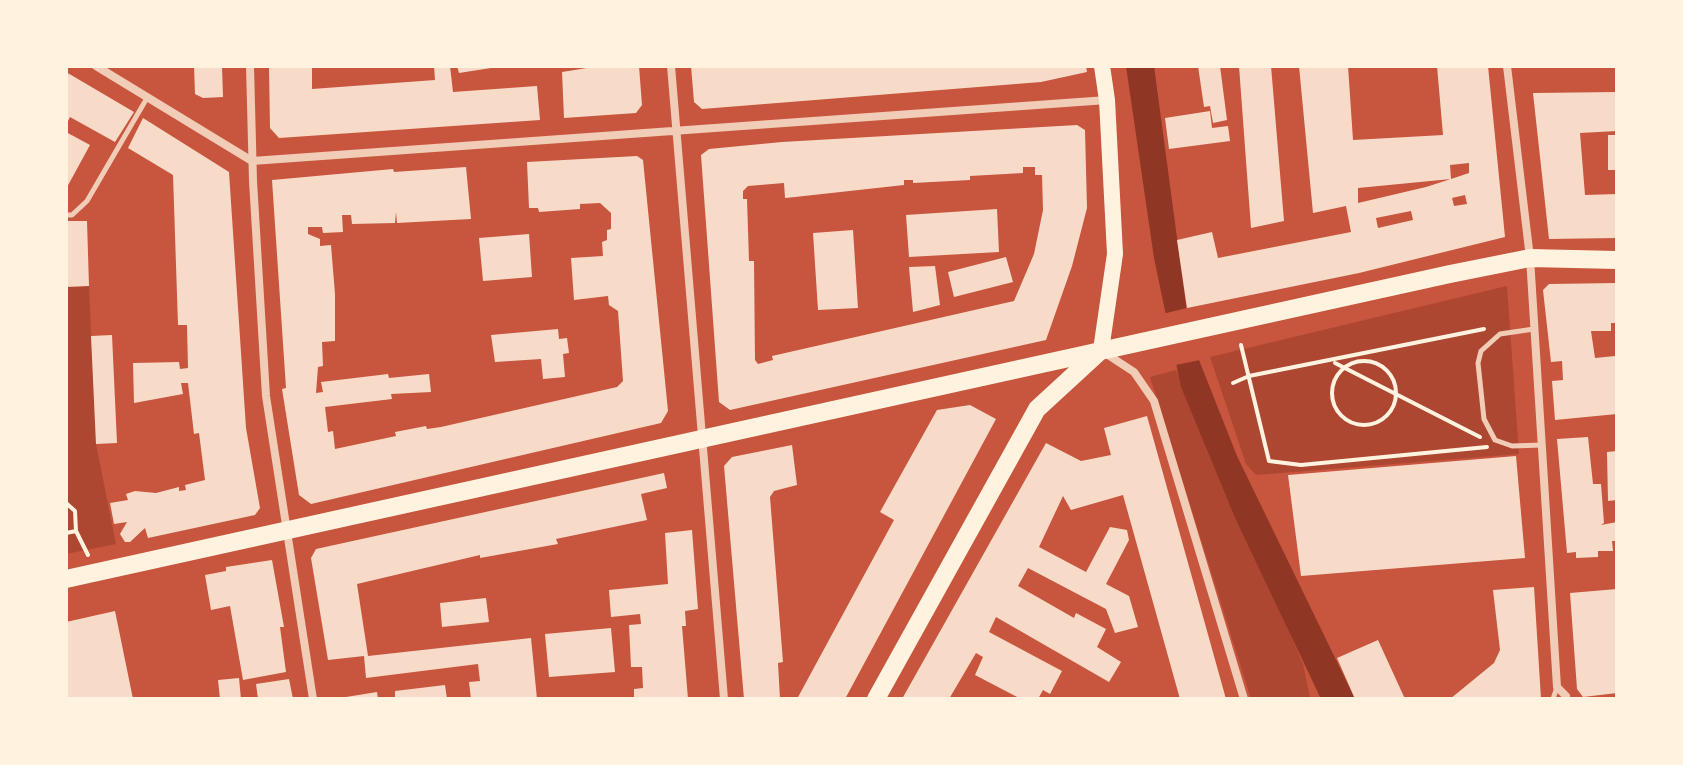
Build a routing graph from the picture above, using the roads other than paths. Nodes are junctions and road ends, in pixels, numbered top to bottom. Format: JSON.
{"nodes":[{"id":1,"x":96,"y":66,"type":"edge"},
{"id":2,"x":250,"y":66,"type":"edge"},
{"id":3,"x":671,"y":66,"type":"edge"},
{"id":4,"x":1102,"y":66,"type":"edge"},
{"id":5,"x":1507,"y":66,"type":"edge"},
{"id":6,"x":147,"y":97,"type":"junction"},
{"id":7,"x":1107,"y":100,"type":"junction"},
{"id":8,"x":675,"y":130,"type":"junction"},
{"id":9,"x":252,"y":161,"type":"junction"},
{"id":10,"x":66,"y":215,"type":"edge"},
{"id":11,"x":1530,"y":258,"type":"junction"},
{"id":12,"x":1617,"y":260,"type":"edge"},
{"id":13,"x":1534,"y":329,"type":"junction"},
{"id":14,"x":1101,"y":350,"type":"junction"},
{"id":15,"x":700,"y":440,"type":"junction"},
{"id":16,"x":1542,"y":445,"type":"junction"},
{"id":17,"x":287,"y":530,"type":"junction"},
{"id":18,"x":66,"y":579,"type":"edge"},
{"id":19,"x":1557,"y":687,"type":"junction"},
{"id":20,"x":1566,"y":696,"type":"dead end"},
{"id":21,"x":313,"y":699,"type":"edge"},
{"id":22,"x":724,"y":699,"type":"edge"},
{"id":23,"x":876,"y":699,"type":"edge"},
{"id":24,"x":1244,"y":699,"type":"edge"},
{"id":25,"x":1553,"y":699,"type":"edge"}],
"edges":[{"from":1,"to":6,"type":"street"},
{"from":2,"to":9,"type":"street"},
{"from":3,"to":8,"type":"street"},
{"from":4,"to":7,"type":"main road"},
{"from":5,"to":11,"type":"street"},
{"from":6,"to":9,"type":"street"},
{"from":6,"to":10,"type":"lane"},
{"from":7,"to":8,"type":"street"},
{"from":7,"to":14,"type":"main road"},
{"from":8,"to":9,"type":"street"},
{"from":8,"to":15,"type":"street"},
{"from":9,"to":17,"type":"street"},
{"from":11,"to":12,"type":"main road"},
{"from":11,"to":13,"type":"street"},
{"from":11,"to":14,"type":"main road"},
{"from":13,"to":16,"type":"street"},
{"from":13,"to":16,"type":"lane"},
{"from":14,"to":15,"type":"main road"},
{"from":14,"to":23,"type":"main road"},
{"from":14,"to":24,"type":"street"},
{"from":15,"to":17,"type":"main road"},
{"from":15,"to":22,"type":"street"},
{"from":16,"to":19,"type":"street"},
{"from":17,"to":18,"type":"main road"},
{"from":17,"to":21,"type":"street"},
{"from":19,"to":20,"type":"street"},
{"from":19,"to":25,"type":"lane"}]}
